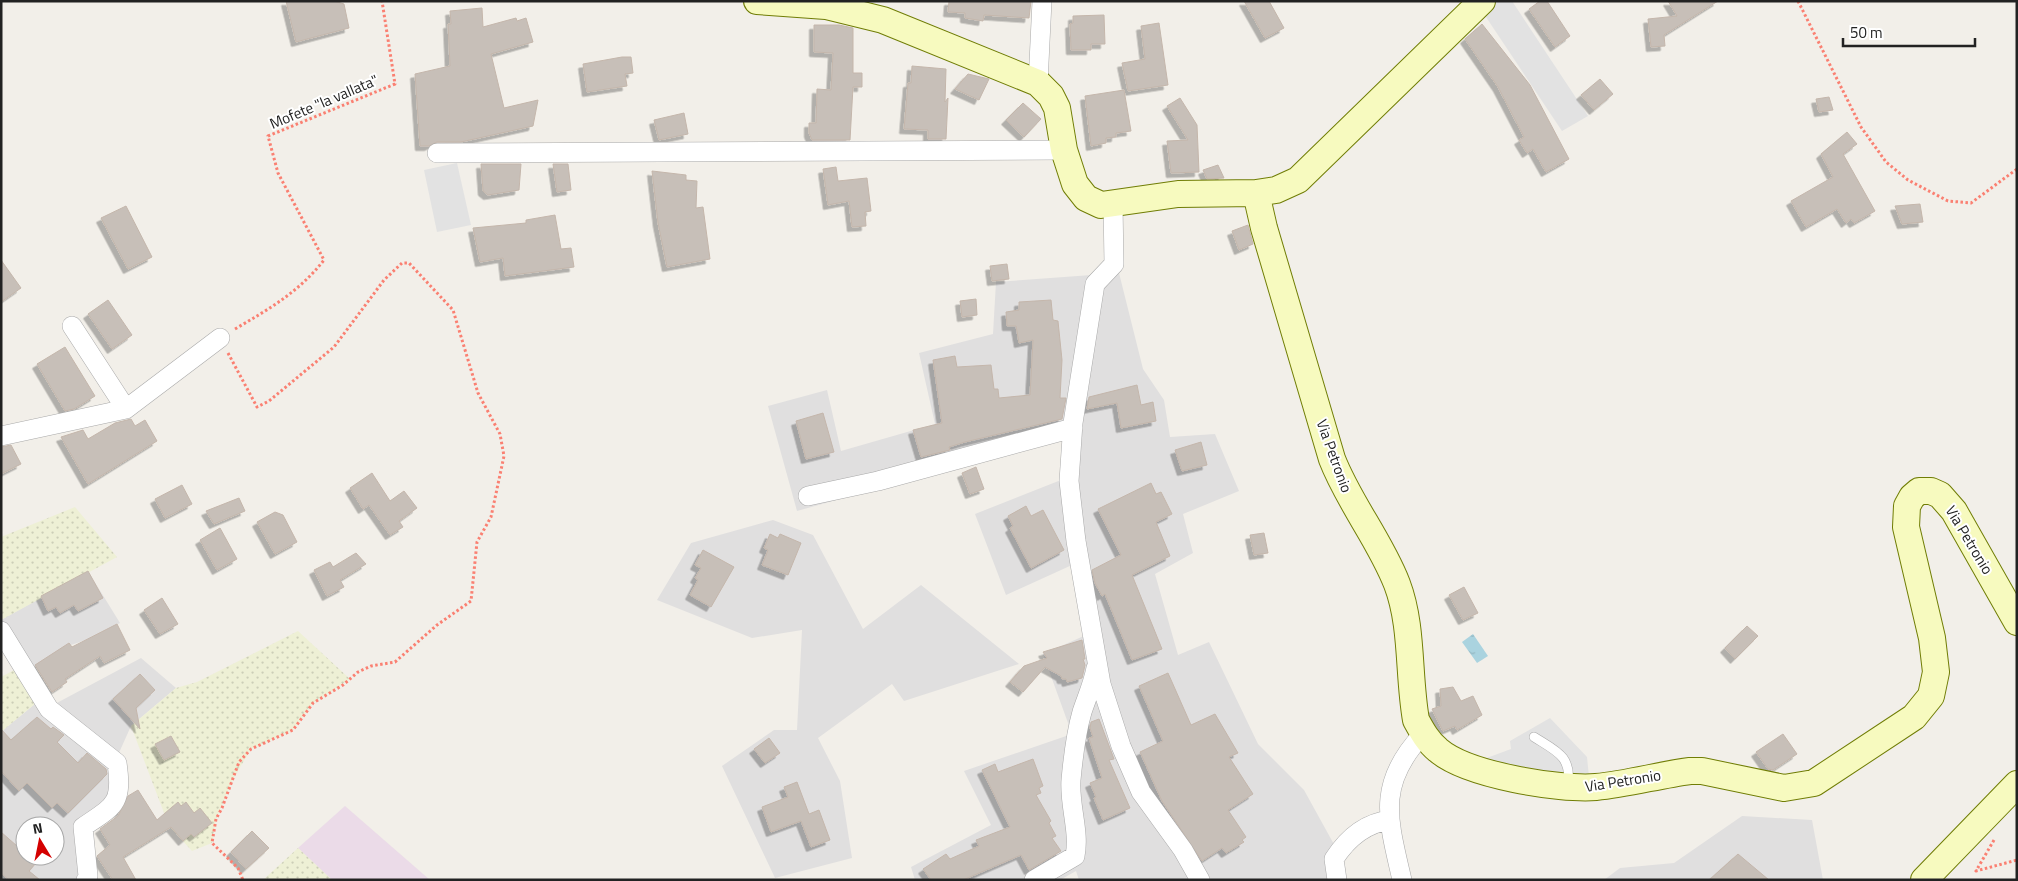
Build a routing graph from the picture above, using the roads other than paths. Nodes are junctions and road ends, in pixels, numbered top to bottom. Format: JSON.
{"nodes":[{"id":1,"x":757,"y":1,"type":"edge"},
{"id":2,"x":1042,"y":1,"type":"edge"},
{"id":3,"x":1482,"y":1,"type":"edge"},
{"id":4,"x":826,"y":3,"type":"edge"},
{"id":5,"x":1038,"y":82,"type":"junction"},
{"id":6,"x":1064,"y":150,"type":"junction"},
{"id":7,"x":437,"y":153,"type":"dead end"},
{"id":8,"x":1256,"y":193,"type":"junction"},
{"id":9,"x":1113,"y":204,"type":"junction"},
{"id":10,"x":72,"y":326,"type":"dead end"},
{"id":11,"x":220,"y":338,"type":"road end"},
{"id":12,"x":126,"y":409,"type":"junction"},
{"id":13,"x":1073,"y":428,"type":"junction"},
{"id":14,"x":1,"y":436,"type":"edge"},
{"id":15,"x":808,"y":496,"type":"dead end"},
{"id":16,"x":2017,"y":622,"type":"edge"},
{"id":17,"x":1,"y":631,"type":"edge"},
{"id":18,"x":1097,"y":662,"type":"junction"},
{"id":19,"x":1423,"y":734,"type":"junction"},
{"id":20,"x":1534,"y":737,"type":"dead end"},
{"id":21,"x":2017,"y":784,"type":"edge"},
{"id":22,"x":1567,"y":788,"type":"junction"},
{"id":23,"x":1390,"y":820,"type":"junction"},
{"id":24,"x":86,"y":880,"type":"edge"},
{"id":25,"x":1034,"y":880,"type":"edge"},
{"id":26,"x":1200,"y":880,"type":"edge"},
{"id":27,"x":1337,"y":880,"type":"edge"},
{"id":28,"x":1402,"y":880,"type":"edge"},
{"id":29,"x":1924,"y":880,"type":"edge"}],
"edges":[{"from":1,"to":4,"type":"street"},
{"from":2,"to":5,"type":"street"},
{"from":3,"to":8,"type":"street"},
{"from":4,"to":5,"type":"street"},
{"from":5,"to":6,"type":"street"},
{"from":6,"to":7,"type":"street"},
{"from":6,"to":9,"type":"street"},
{"from":8,"to":9,"type":"street"},
{"from":8,"to":19,"type":"street","name":"Via Petronio"},
{"from":9,"to":13,"type":"street"},
{"from":10,"to":12,"type":"street"},
{"from":11,"to":12,"type":"street"},
{"from":12,"to":14,"type":"street"},
{"from":13,"to":15,"type":"street"},
{"from":13,"to":18,"type":"street"},
{"from":16,"to":22,"type":"street","name":"Via Petronio"},
{"from":17,"to":24,"type":"street"},
{"from":18,"to":25,"type":"street"},
{"from":18,"to":26,"type":"street"},
{"from":19,"to":22,"type":"street","name":"Via Petronio"},
{"from":19,"to":23,"type":"street"},
{"from":20,"to":22,"type":"lane"},
{"from":21,"to":29,"type":"street"},
{"from":23,"to":27,"type":"street"},
{"from":23,"to":28,"type":"street"}]}
